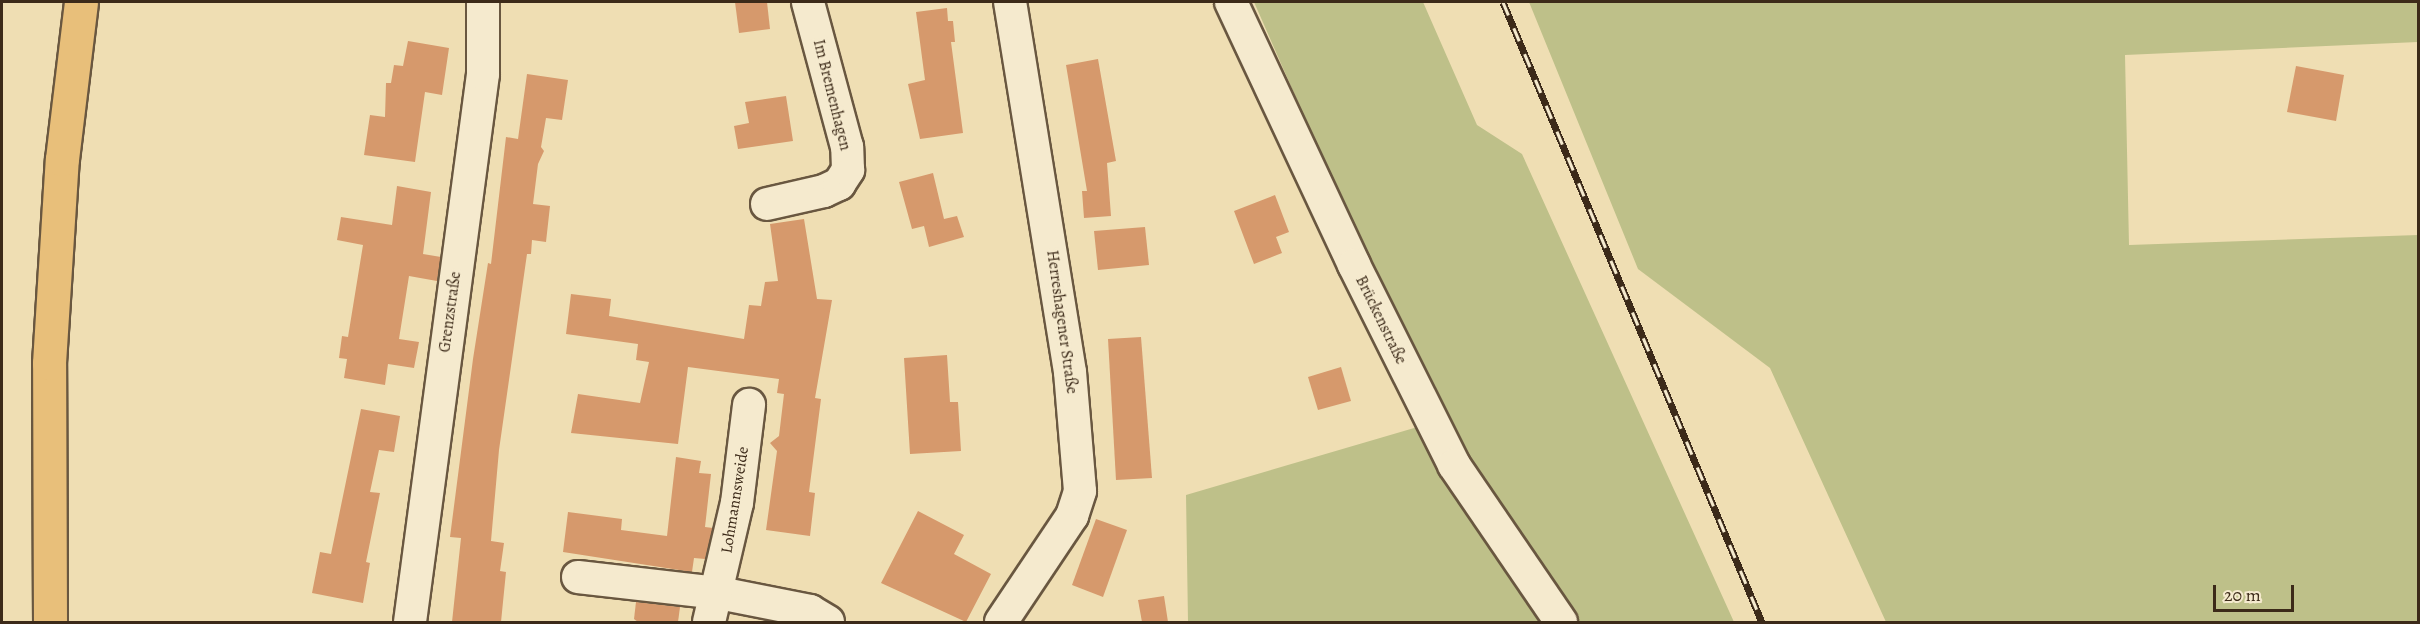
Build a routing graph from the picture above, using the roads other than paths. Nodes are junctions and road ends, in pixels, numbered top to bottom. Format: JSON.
{"nodes":[{"id":1,"x":81,"y":2,"type":"edge"},
{"id":2,"x":483,"y":2,"type":"edge"},
{"id":3,"x":808,"y":2,"type":"edge"},
{"id":4,"x":1010,"y":2,"type":"edge"},
{"id":5,"x":1231,"y":2,"type":"edge"},
{"id":6,"x":767,"y":204,"type":"dead end"},
{"id":7,"x":749,"y":405,"type":"dead end"},
{"id":8,"x":578,"y":577,"type":"dead end"},
{"id":9,"x":718,"y":593,"type":"junction"},
{"id":10,"x":50,"y":622,"type":"edge"},
{"id":11,"x":410,"y":622,"type":"edge"},
{"id":12,"x":709,"y":622,"type":"edge"},
{"id":13,"x":828,"y":622,"type":"edge"},
{"id":14,"x":1001,"y":622,"type":"edge"},
{"id":15,"x":1561,"y":622,"type":"edge"}],
"edges":[{"from":1,"to":10,"type":"main road"},
{"from":2,"to":11,"type":"street","name":"Grenzstraße"},
{"from":3,"to":6,"type":"street","name":"Im Bremenhagen"},
{"from":4,"to":14,"type":"street","name":"Herreshagener Straße"},
{"from":5,"to":15,"type":"street","name":"Brückenstraße"},
{"from":7,"to":9,"type":"street","name":"Lohmannsweide"},
{"from":8,"to":9,"type":"street"},
{"from":9,"to":12,"type":"street","name":"Lohmannsweide"},
{"from":9,"to":13,"type":"street"}]}
